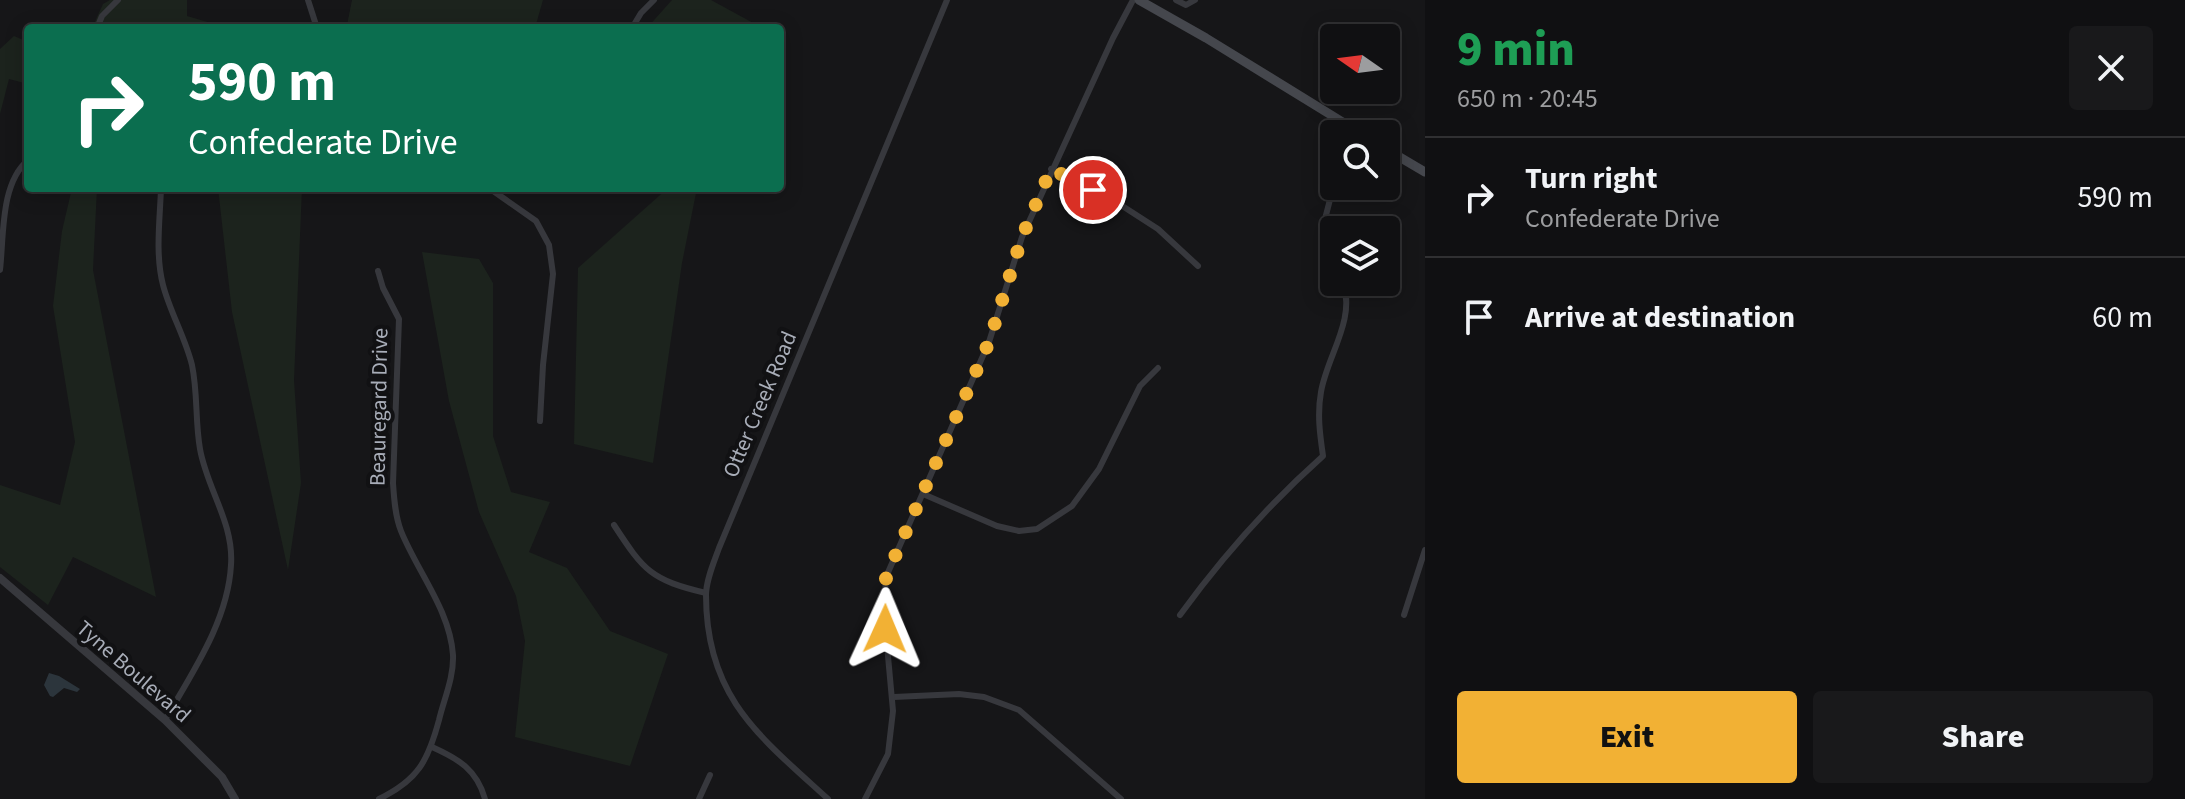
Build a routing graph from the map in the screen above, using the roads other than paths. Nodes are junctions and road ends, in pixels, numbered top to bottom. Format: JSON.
{"nodes":[{"id":1,"x":118,"y":0,"type":"edge"},
{"id":2,"x":308,"y":0,"type":"edge"},
{"id":3,"x":654,"y":0,"type":"edge"},
{"id":4,"x":947,"y":0,"type":"edge"},
{"id":5,"x":1133,"y":0,"type":"edge"},
{"id":6,"x":1139,"y":0,"type":"edge"},
{"id":7,"x":1176,"y":0,"type":"edge"},
{"id":8,"x":1195,"y":0,"type":"edge"},
{"id":9,"x":99,"y":24,"type":"edge"},
{"id":10,"x":316,"y":24,"type":"edge"},
{"id":11,"x":634,"y":24,"type":"edge"},
{"id":12,"x":1339,"y":120,"type":"edge"},
{"id":13,"x":1400,"y":157,"type":"edge"},
{"id":14,"x":24,"y":165,"type":"edge"},
{"id":15,"x":1051,"y":169,"type":"junction"},
{"id":16,"x":1425,"y":172,"type":"edge"},
{"id":17,"x":161,"y":192,"type":"edge"},
{"id":18,"x":495,"y":192,"type":"edge"},
{"id":19,"x":1198,"y":266,"type":"dead end"},
{"id":20,"x":0,"y":270,"type":"edge"},
{"id":21,"x":378,"y":271,"type":"dead end"},
{"id":22,"x":1345,"y":296,"type":"edge"},
{"id":23,"x":1158,"y":368,"type":"dead end"},
{"id":24,"x":540,"y":421,"type":"dead end"},
{"id":25,"x":923,"y":494,"type":"junction"},
{"id":26,"x":614,"y":525,"type":"dead end"},
{"id":27,"x":1425,"y":550,"type":"edge"},
{"id":28,"x":0,"y":578,"type":"edge"},
{"id":29,"x":706,"y":593,"type":"junction"},
{"id":30,"x":1180,"y":615,"type":"dead end"},
{"id":31,"x":1404,"y":615,"type":"dead end"},
{"id":32,"x":894,"y":697,"type":"junction"},
{"id":33,"x":165,"y":720,"type":"junction"},
{"id":34,"x":432,"y":747,"type":"junction"},
{"id":35,"x":710,"y":775,"type":"dead end"},
{"id":36,"x":235,"y":799,"type":"edge"},
{"id":37,"x":379,"y":799,"type":"edge"},
{"id":38,"x":485,"y":799,"type":"edge"},
{"id":39,"x":699,"y":799,"type":"edge"},
{"id":40,"x":828,"y":799,"type":"edge"},
{"id":41,"x":865,"y":799,"type":"edge"},
{"id":42,"x":1121,"y":799,"type":"edge"}],
"edges":[{"from":1,"to":9,"type":"street"},
{"from":2,"to":10,"type":"street"},
{"from":3,"to":11,"type":"street"},
{"from":4,"to":29,"type":"street","name":"Otter Creek Road"},
{"from":5,"to":15,"type":"street"},
{"from":6,"to":12,"type":"main road"},
{"from":7,"to":8,"type":"street"},
{"from":13,"to":16,"type":"main road"},
{"from":14,"to":20,"type":"street"},
{"from":15,"to":19,"type":"street"},
{"from":15,"to":25,"type":"street"},
{"from":17,"to":33,"type":"street"},
{"from":18,"to":24,"type":"street"},
{"from":21,"to":34,"type":"street","name":"Beauregard Drive"},
{"from":22,"to":30,"type":"street"},
{"from":23,"to":25,"type":"street"},
{"from":25,"to":32,"type":"street"},
{"from":26,"to":29,"type":"street"},
{"from":27,"to":31,"type":"street"},
{"from":28,"to":33,"type":"street","name":"Tyne Boulevard"},
{"from":29,"to":40,"type":"street","name":"Otter Creek Road"},
{"from":32,"to":41,"type":"street"},
{"from":32,"to":42,"type":"street"},
{"from":33,"to":36,"type":"street","name":"Tyne Boulevard"},
{"from":34,"to":37,"type":"street","name":"Beauregard Drive"},
{"from":34,"to":38,"type":"street"},
{"from":35,"to":39,"type":"street"}]}
